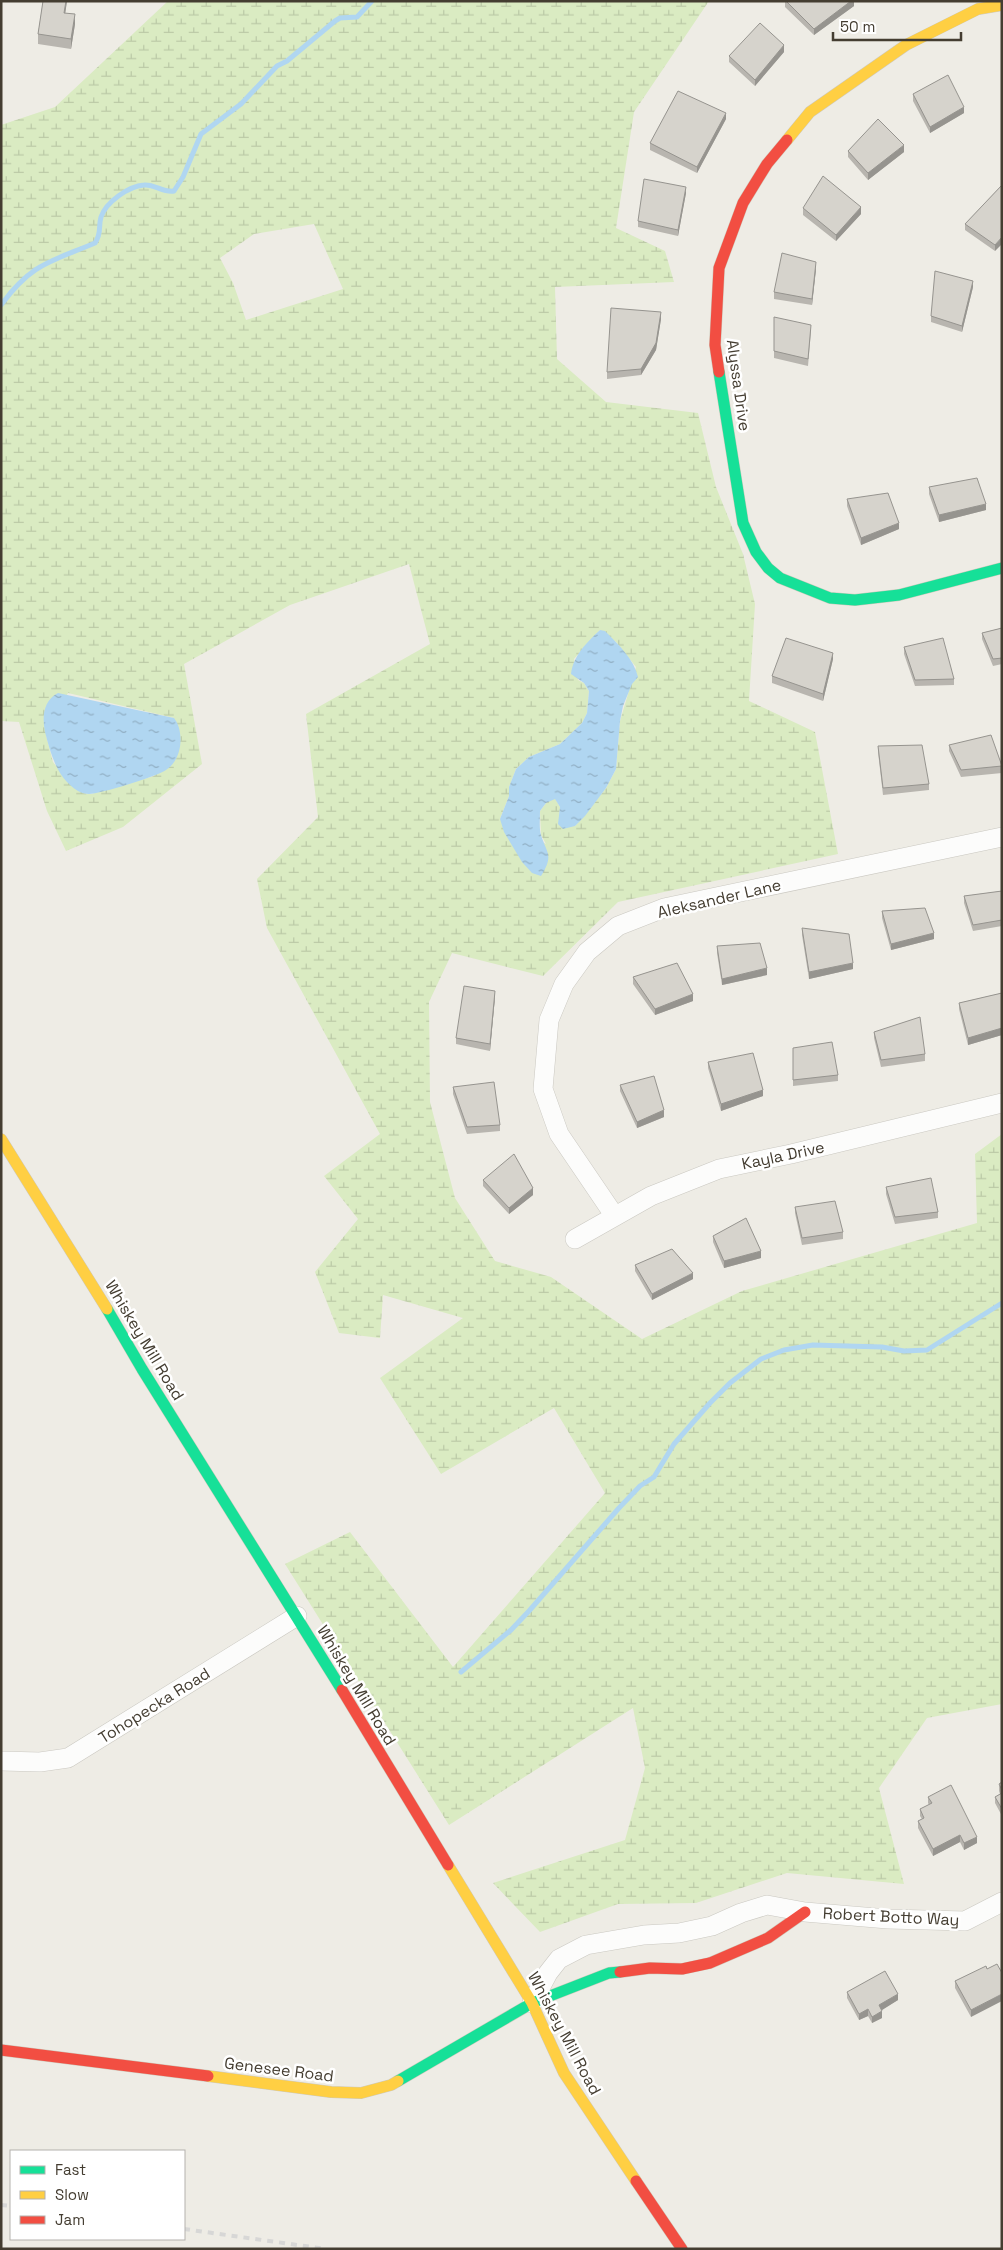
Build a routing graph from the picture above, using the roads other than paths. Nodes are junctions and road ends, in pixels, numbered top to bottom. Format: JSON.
{"nodes":[{"id":1,"x":1002,"y":5,"type":"edge"},
{"id":2,"x":1002,"y":568,"type":"edge"},
{"id":3,"x":1002,"y":837,"type":"edge"},
{"id":4,"x":1002,"y":1103,"type":"edge"},
{"id":5,"x":1,"y":1139,"type":"edge"},
{"id":6,"x":614,"y":1215,"type":"junction"},
{"id":7,"x":575,"y":1239,"type":"dead end"},
{"id":8,"x":297,"y":1616,"type":"junction"},
{"id":9,"x":1,"y":1761,"type":"edge"},
{"id":10,"x":1002,"y":1902,"type":"edge"},
{"id":11,"x":805,"y":1912,"type":"junction"},
{"id":12,"x":532,"y":2004,"type":"junction"},
{"id":13,"x":1,"y":2050,"type":"edge"},
{"id":14,"x":682,"y":2249,"type":"edge"}],
"edges":[{"from":1,"to":2,"type":"street","name":"Alyssa Drive"},
{"from":3,"to":6,"type":"street","name":"Aleksander Lane"},
{"from":4,"to":6,"type":"street","name":"Kayla Drive"},
{"from":5,"to":8,"type":"street","name":"Whiskey Mill Road"},
{"from":6,"to":7,"type":"street","name":"Kayla Drive"},
{"from":8,"to":9,"type":"street","name":"Tohopecka Road"},
{"from":8,"to":12,"type":"street","name":"Whiskey Mill Road"},
{"from":10,"to":11,"type":"street","name":"Robert Botto Way"},
{"from":11,"to":12,"type":"street","name":"Robert Botto Way"},
{"from":11,"to":12,"type":"street","name":"Robert Botto Way"},
{"from":12,"to":13,"type":"street","name":"Genesee Road"},
{"from":12,"to":14,"type":"street","name":"Whiskey Mill Road"}]}
